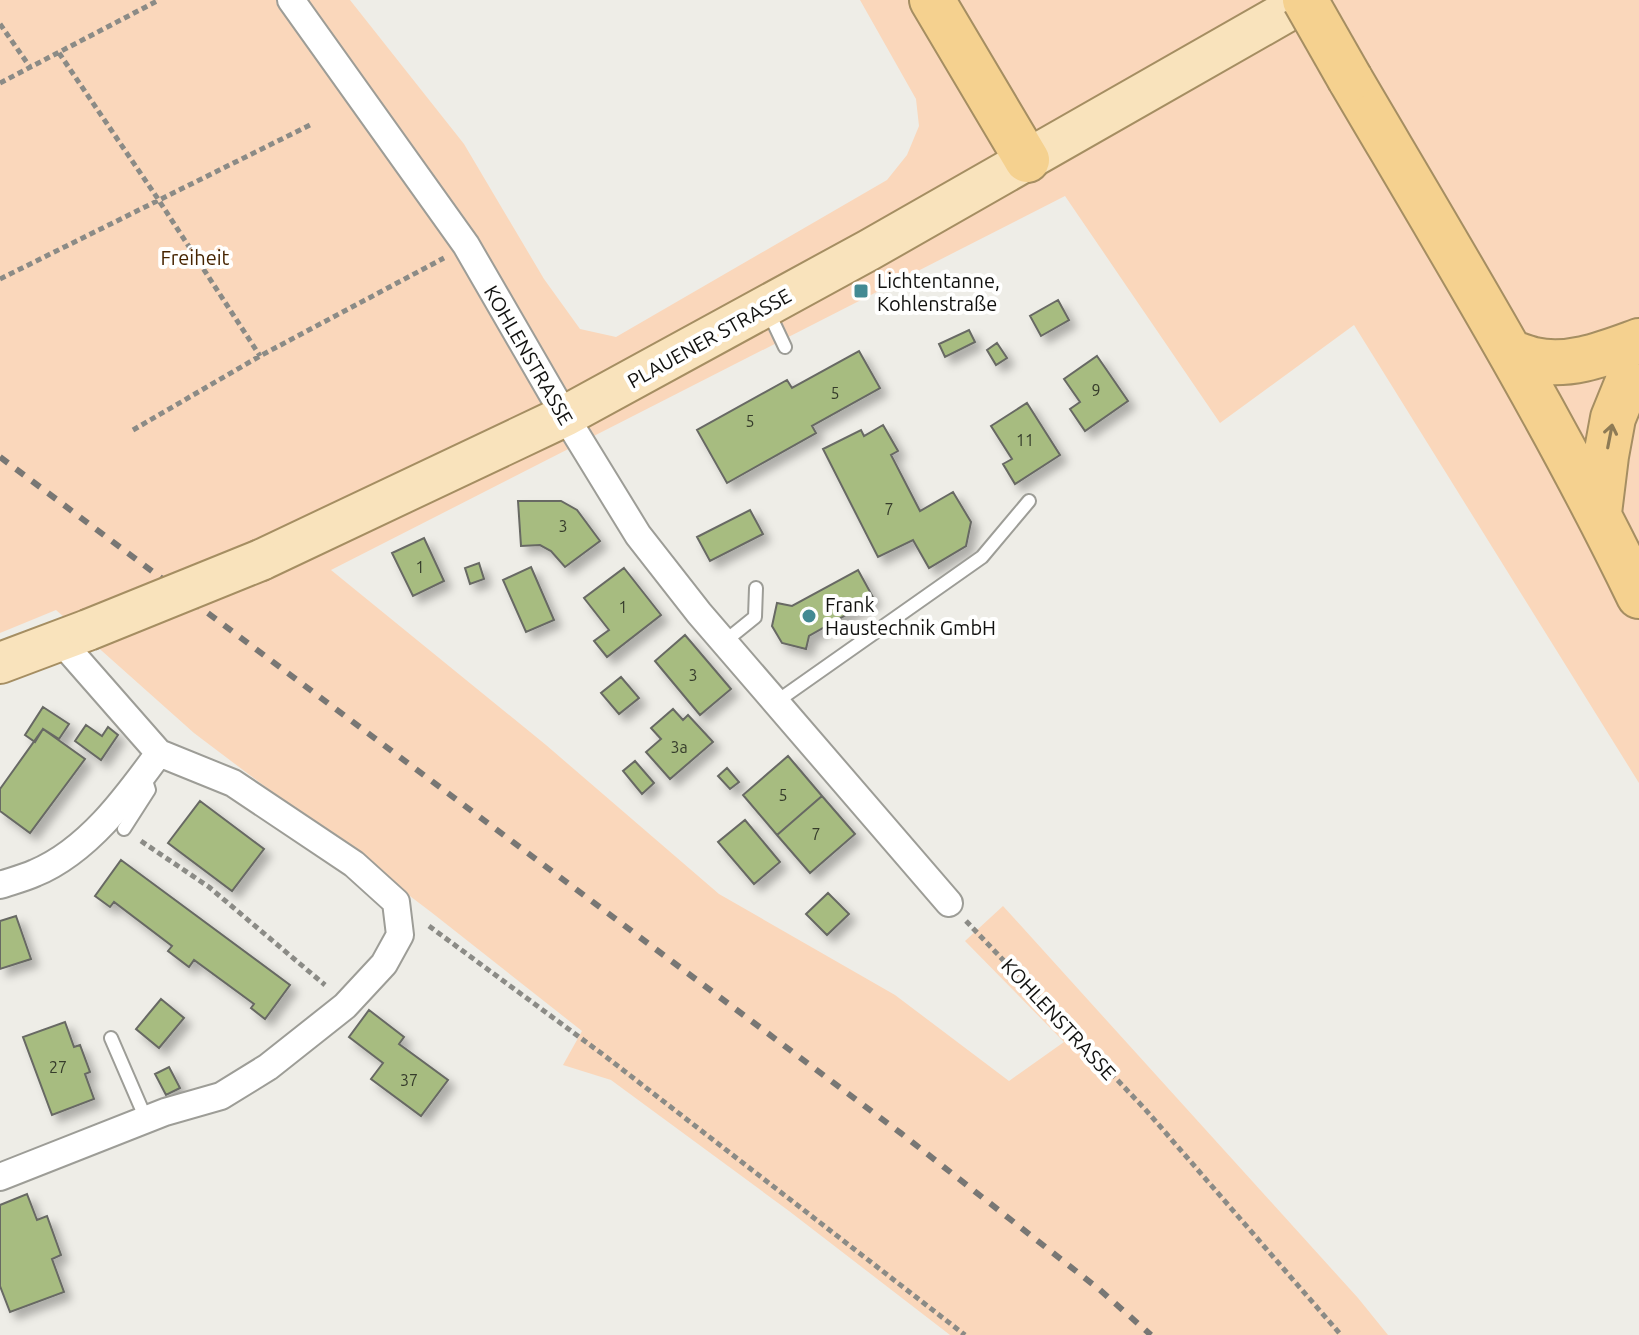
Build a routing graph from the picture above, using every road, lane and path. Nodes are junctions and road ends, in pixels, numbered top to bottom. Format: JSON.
{"nodes":[{"id":1,"x":159,"y":0,"type":"edge"},
{"id":2,"x":291,"y":0,"type":"edge"},
{"id":3,"x":932,"y":0,"type":"edge"},
{"id":4,"x":1306,"y":0,"type":"edge"},
{"id":5,"x":0,"y":24,"type":"edge"},
{"id":6,"x":59,"y":53,"type":"junction"},
{"id":7,"x":30,"y":67,"type":"junction"},
{"id":8,"x":0,"y":83,"type":"edge"},
{"id":9,"x":312,"y":124,"type":"dead end"},
{"id":10,"x":1027,"y":160,"type":"junction"},
{"id":11,"x":158,"y":199,"type":"junction"},
{"id":12,"x":466,"y":245,"type":"junction"},
{"id":13,"x":0,"y":279,"type":"edge"},
{"id":14,"x":766,"y":308,"type":"junction"},
{"id":15,"x":1639,"y":341,"type":"edge"},
{"id":16,"x":785,"y":347,"type":"dead end"},
{"id":17,"x":1510,"y":352,"type":"junction"},
{"id":18,"x":1639,"y":354,"type":"edge"},
{"id":19,"x":260,"y":356,"type":"junction"},
{"id":20,"x":565,"y":416,"type":"junction"},
{"id":21,"x":133,"y":430,"type":"dead end"},
{"id":22,"x":1029,"y":501,"type":"dead end"},
{"id":23,"x":1599,"y":513,"type":"junction"},
{"id":24,"x":756,"y":588,"type":"dead end"},
{"id":25,"x":1639,"y":596,"type":"edge"},
{"id":26,"x":74,"y":635,"type":"junction"},
{"id":27,"x":724,"y":642,"type":"junction"},
{"id":28,"x":0,"y":663,"type":"edge"},
{"id":29,"x":776,"y":702,"type":"junction"},
{"id":30,"x":152,"y":764,"type":"junction"},
{"id":31,"x":124,"y":829,"type":"joint"},
{"id":32,"x":0,"y":885,"type":"edge"},
{"id":33,"x":396,"y":902,"type":"junction"},
{"id":34,"x":949,"y":903,"type":"joint"},
{"id":35,"x":345,"y":1006,"type":"junction"},
{"id":36,"x":111,"y":1038,"type":"dead end"},
{"id":37,"x":146,"y":1119,"type":"junction"},
{"id":38,"x":0,"y":1177,"type":"edge"},
{"id":39,"x":965,"y":1335,"type":"edge"},
{"id":40,"x":1341,"y":1335,"type":"edge"}],
"edges":[{"from":1,"to":6,"type":"path"},
{"from":2,"to":12,"type":"street","name":"KOHLENSTRASSE"},
{"from":3,"to":10,"type":"highway"},
{"from":4,"to":10,"type":"main road","name":"PLAUENER STRASSE"},
{"from":4,"to":17,"type":"highway","bridge":true},
{"from":5,"to":7,"type":"path"},
{"from":6,"to":7,"type":"path"},
{"from":6,"to":11,"type":"path"},
{"from":7,"to":8,"type":"path"},
{"from":9,"to":11,"type":"path"},
{"from":10,"to":14,"type":"main road","name":"PLAUENER STRASSE"},
{"from":11,"to":13,"type":"path"},
{"from":11,"to":19,"type":"path"},
{"from":12,"to":19,"type":"path"},
{"from":12,"to":20,"type":"street","name":"KOHLENSTRASSE"},
{"from":14,"to":16,"type":"lane"},
{"from":14,"to":20,"type":"main road","name":"PLAUENER STRASSE"},
{"from":15,"to":17,"type":"highway"},
{"from":17,"to":23,"type":"highway"},
{"from":23,"to":18,"type":"highway","one_way":true},
{"from":19,"to":21,"type":"path"},
{"from":20,"to":26,"type":"main road","name":"PLAUENER STRASSE","bridge":true},
{"from":20,"to":27,"type":"street","name":"KOHLENSTRASSE"},
{"from":22,"to":29,"type":"lane"},
{"from":23,"to":25,"type":"highway"},
{"from":24,"to":27,"type":"lane"},
{"from":26,"to":28,"type":"main road","name":"PLAUENER STRASSE"},
{"from":26,"to":30,"type":"street"},
{"from":27,"to":29,"type":"street","name":"KOHLENSTRASSE"},
{"from":29,"to":34,"type":"street","name":"KOHLENSTRASSE"},
{"from":30,"to":31,"type":"lane"},
{"from":30,"to":32,"type":"street"},
{"from":30,"to":33,"type":"street"},
{"from":31,"to":35,"type":"path"},
{"from":33,"to":35,"type":"street"},
{"from":33,"to":39,"type":"path"},
{"from":34,"to":40,"type":"path","name":"KOHLENSTRASSE"},
{"from":35,"to":37,"type":"street"},
{"from":36,"to":37,"type":"lane"},
{"from":37,"to":38,"type":"street"}]}
